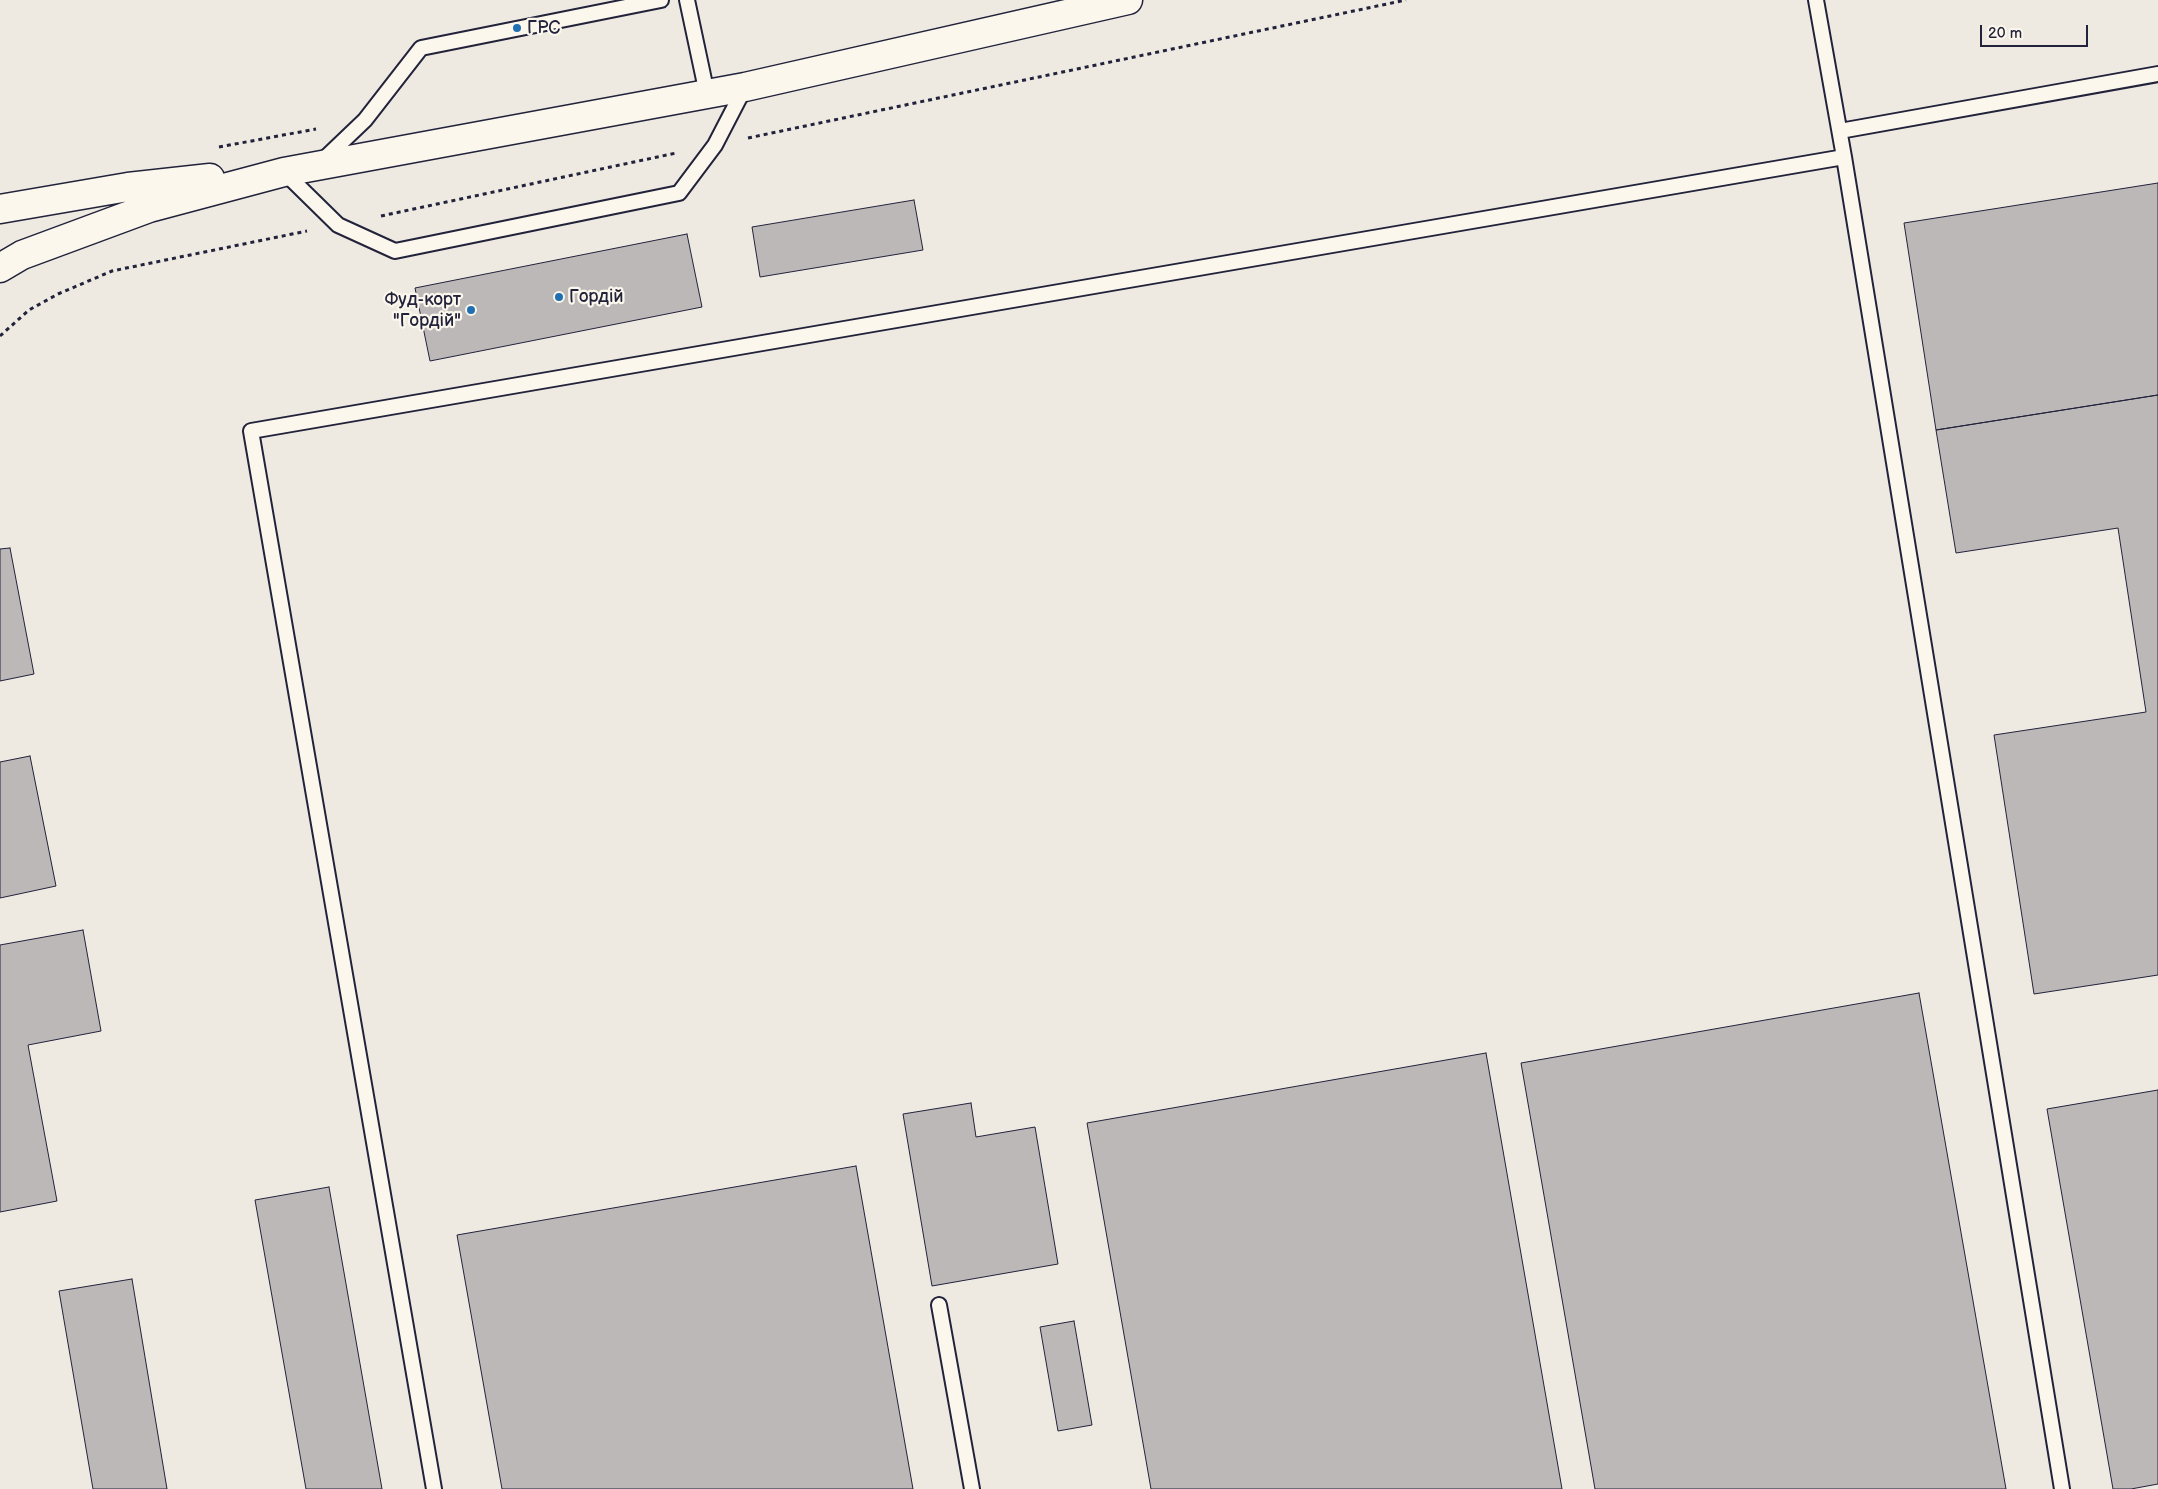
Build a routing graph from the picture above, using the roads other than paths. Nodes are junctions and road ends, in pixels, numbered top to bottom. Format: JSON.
{"nodes":[{"id":1,"x":661,"y":0,"type":"edge"},
{"id":2,"x":687,"y":0,"type":"edge"},
{"id":3,"x":1128,"y":0,"type":"edge"},
{"id":4,"x":1816,"y":0,"type":"edge"},
{"id":5,"x":2158,"y":74,"type":"edge"},
{"id":6,"x":745,"y":87,"type":"junction"},
{"id":7,"x":706,"y":94,"type":"junction"},
{"id":8,"x":1840,"y":131,"type":"junction"},
{"id":9,"x":1844,"y":157,"type":"junction"},
{"id":10,"x":317,"y":166,"type":"junction"},
{"id":11,"x":284,"y":172,"type":"junction"},
{"id":12,"x":0,"y":209,"type":"edge"},
{"id":13,"x":0,"y":268,"type":"edge"},
{"id":14,"x":939,"y":1305,"type":"dead end"},
{"id":15,"x":434,"y":1489,"type":"edge"},
{"id":16,"x":972,"y":1489,"type":"edge"},
{"id":17,"x":2062,"y":1489,"type":"edge"}],
"edges":[{"from":1,"to":10,"type":"lane"},
{"from":2,"to":7,"type":"lane"},
{"from":3,"to":6,"type":"main road"},
{"from":4,"to":8,"type":"lane"},
{"from":5,"to":8,"type":"lane"},
{"from":6,"to":7,"type":"main road"},
{"from":6,"to":11,"type":"lane"},
{"from":7,"to":10,"type":"main road"},
{"from":8,"to":9,"type":"lane"},
{"from":9,"to":15,"type":"lane"},
{"from":9,"to":17,"type":"lane"},
{"from":10,"to":11,"type":"main road"},
{"from":11,"to":12,"type":"main road"},
{"from":11,"to":13,"type":"main road"},
{"from":14,"to":16,"type":"lane"}]}
